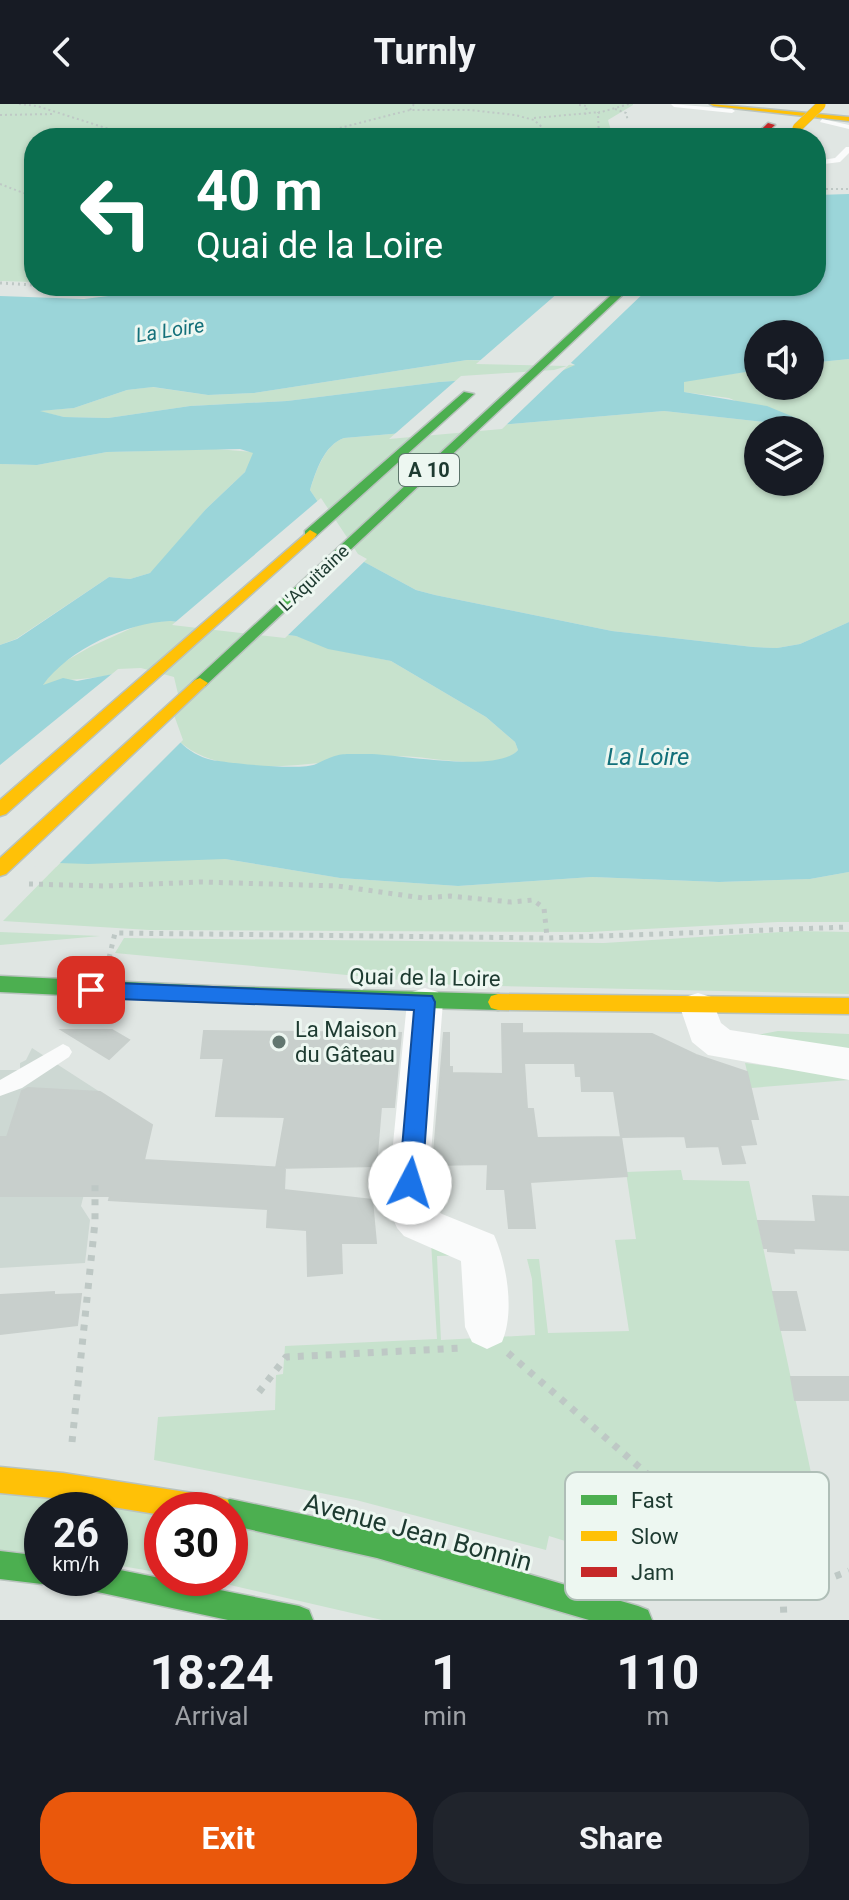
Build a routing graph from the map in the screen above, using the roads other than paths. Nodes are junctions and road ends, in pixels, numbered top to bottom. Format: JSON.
{"nodes":[{"id":1,"x":714,"y":104,"type":"edge"},
{"id":2,"x":794,"y":104,"type":"edge"},
{"id":3,"x":674,"y":105,"type":"edge"},
{"id":4,"x":822,"y":105,"type":"edge"},
{"id":5,"x":849,"y":119,"type":"edge"},
{"id":6,"x":849,"y":127,"type":"edge"},
{"id":7,"x":768,"y":128,"type":"edge"},
{"id":8,"x":797,"y":128,"type":"edge"},
{"id":9,"x":849,"y":149,"type":"edge"},
{"id":10,"x":826,"y":162,"type":"edge"},
{"id":11,"x":616,"y":296,"type":"edge"},
{"id":12,"x":484,"y":380,"type":"dead end"},
{"id":13,"x":0,"y":810,"type":"edge"},
{"id":14,"x":0,"y":869,"type":"edge"},
{"id":15,"x":0,"y":984,"type":"edge"},
{"id":16,"x":425,"y":1002,"type":"junction"},
{"id":17,"x":849,"y":1006,"type":"edge"},
{"id":18,"x":698,"y":1007,"type":"junction"},
{"id":19,"x":63,"y":1052,"type":"dead end"},
{"id":20,"x":849,"y":1064,"type":"edge"},
{"id":21,"x":0,"y":1088,"type":"edge"},
{"id":22,"x":486,"y":1340,"type":"road end"},
{"id":23,"x":0,"y":1480,"type":"edge"},
{"id":24,"x":144,"y":1499,"type":"edge"},
{"id":25,"x":248,"y":1516,"type":"edge"},
{"id":26,"x":0,"y":1565,"type":"edge"},
{"id":27,"x":24,"y":1568,"type":"edge"},
{"id":28,"x":128,"y":1586,"type":"edge"},
{"id":29,"x":565,"y":1599,"type":"edge"},
{"id":30,"x":569,"y":1600,"type":"edge"},
{"id":31,"x":299,"y":1620,"type":"edge"},
{"id":32,"x":638,"y":1620,"type":"edge"}],
"edges":[{"from":1,"to":5,"type":"main road"},
{"from":2,"to":7,"type":"main road"},
{"from":3,"to":6,"type":"lane"},
{"from":4,"to":8,"type":"main road","bridge":true},
{"from":9,"to":10,"type":"lane"},
{"from":11,"to":14,"type":"main road","name":"L'Aquitaine","number":"A 10"},
{"from":12,"to":13,"type":"main road","name":"L'Aquitaine","number":"A 10"},
{"from":15,"to":16,"type":"main road","name":"Quai de la Loire"},
{"from":16,"to":18,"type":"main road","name":"Quai de la Loire"},
{"from":16,"to":22,"type":"street"},
{"from":17,"to":18,"type":"main road","name":"Quai de la Loire"},
{"from":18,"to":20,"type":"street"},
{"from":19,"to":21,"type":"lane"},
{"from":23,"to":24,"type":"main road"},
{"from":25,"to":29,"type":"main road","name":"Avenue Jean Bonnin"},
{"from":26,"to":27,"type":"main road"},
{"from":28,"to":31,"type":"main road"},
{"from":30,"to":32,"type":"main road","name":"Avenue Jean Bonnin"}]}
